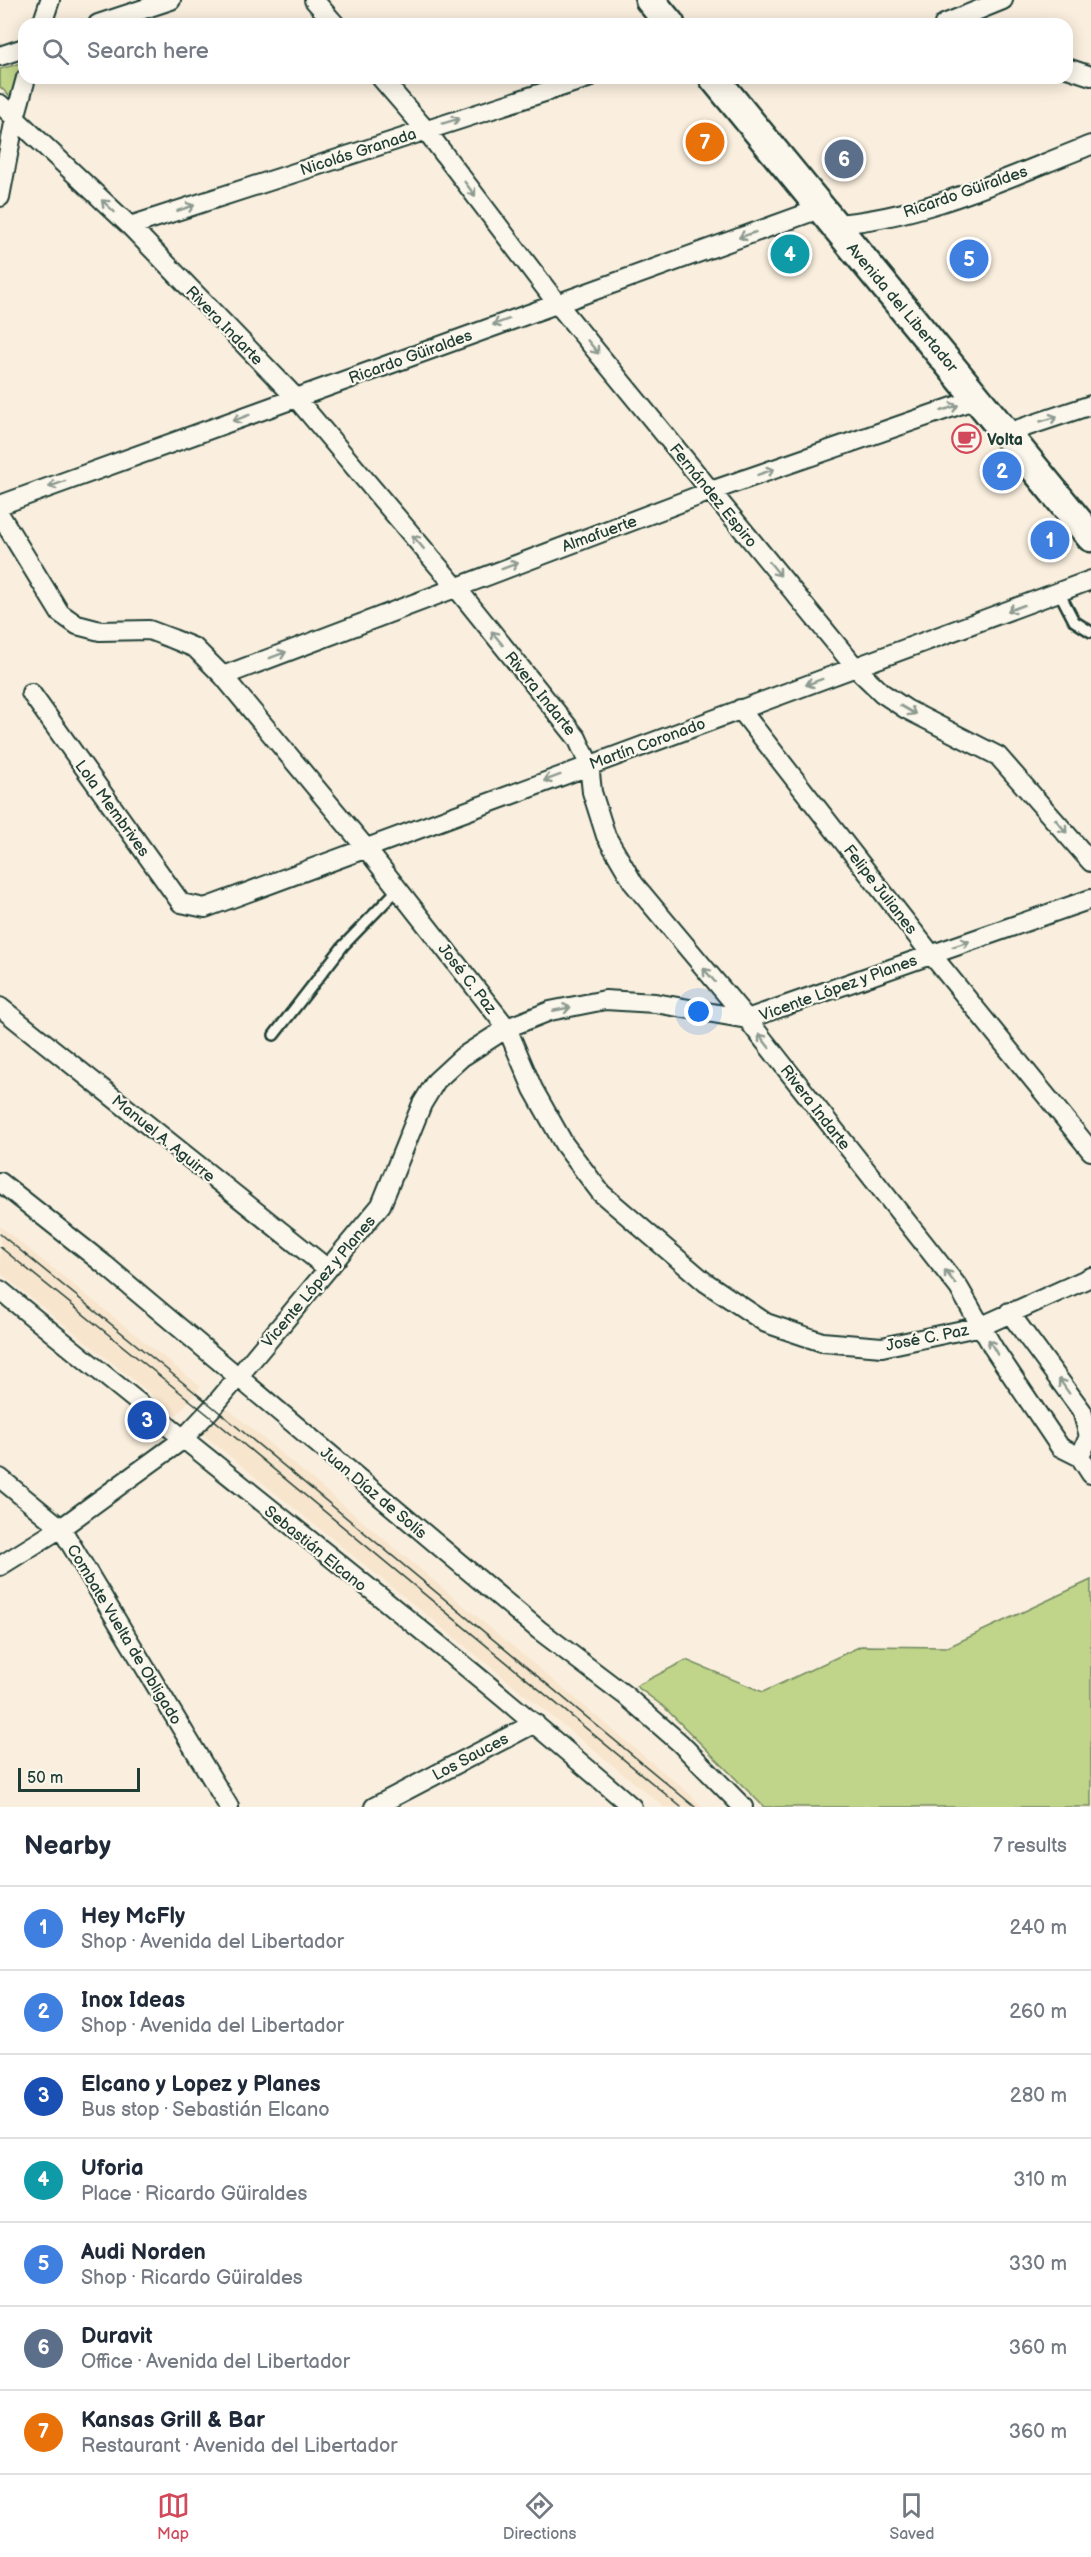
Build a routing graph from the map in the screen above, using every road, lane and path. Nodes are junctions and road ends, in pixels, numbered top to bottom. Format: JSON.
{"nodes":[{"id":1,"x":50,"y":0,"type":"edge"},
{"id":2,"x":171,"y":0,"type":"edge"},
{"id":3,"x":314,"y":0,"type":"edge"},
{"id":4,"x":650,"y":0,"type":"edge"},
{"id":5,"x":1002,"y":0,"type":"edge"},
{"id":6,"x":44,"y":18,"type":"edge"},
{"id":7,"x":116,"y":18,"type":"edge"},
{"id":8,"x":329,"y":18,"type":"edge"},
{"id":9,"x":665,"y":18,"type":"edge"},
{"id":10,"x":958,"y":18,"type":"edge"},
{"id":11,"x":18,"y":50,"type":"edge"},
{"id":12,"x":0,"y":56,"type":"edge"},
{"id":13,"x":1073,"y":70,"type":"edge"},
{"id":14,"x":1091,"y":76,"type":"edge"},
{"id":15,"x":24,"y":84,"type":"edge"},
{"id":16,"x":386,"y":84,"type":"edge"},
{"id":17,"x":569,"y":84,"type":"edge"},
{"id":18,"x":719,"y":84,"type":"edge"},
{"id":19,"x":0,"y":104,"type":"edge"},
{"id":20,"x":15,"y":118,"type":"junction"},
{"id":21,"x":425,"y":129,"type":"junction"},
{"id":22,"x":1091,"y":145,"type":"edge"},
{"id":23,"x":0,"y":198,"type":"edge"},
{"id":24,"x":828,"y":216,"type":"junction"},
{"id":25,"x":130,"y":226,"type":"junction"},
{"id":26,"x":556,"y":302,"type":"junction"},
{"id":27,"x":296,"y":398,"type":"junction"},
{"id":28,"x":979,"y":398,"type":"junction"},
{"id":29,"x":1091,"y":405,"type":"edge"},
{"id":30,"x":1007,"y":433,"type":"junction"},
{"id":31,"x":711,"y":491,"type":"junction"},
{"id":32,"x":0,"y":505,"type":"edge"},
{"id":33,"x":0,"y":515,"type":"edge"},
{"id":34,"x":1091,"y":537,"type":"edge"},
{"id":35,"x":1091,"y":580,"type":"edge"},
{"id":36,"x":455,"y":586,"type":"junction"},
{"id":37,"x":1059,"y":592,"type":"junction"},
{"id":38,"x":1091,"y":632,"type":"edge"},
{"id":39,"x":855,"y":667,"type":"junction"},
{"id":40,"x":223,"y":676,"type":"junction"},
{"id":41,"x":31,"y":693,"type":"dead end"},
{"id":42,"x":740,"y":709,"type":"junction"},
{"id":43,"x":590,"y":764,"type":"junction"},
{"id":44,"x":365,"y":847,"type":"junction"},
{"id":45,"x":1091,"y":862,"type":"edge"},
{"id":46,"x":398,"y":889,"type":"junction"},
{"id":47,"x":1091,"y":898,"type":"edge"},
{"id":48,"x":205,"y":908,"type":"joint"},
{"id":49,"x":932,"y":954,"type":"junction"},
{"id":50,"x":0,"y":1006,"type":"edge"},
{"id":51,"x":747,"y":1019,"type":"junction"},
{"id":52,"x":507,"y":1028,"type":"junction"},
{"id":53,"x":274,"y":1035,"type":"dead end"},
{"id":54,"x":1091,"y":1151,"type":"edge"},
{"id":55,"x":0,"y":1182,"type":"edge"},
{"id":56,"x":327,"y":1269,"type":"junction"},
{"id":57,"x":1091,"y":1277,"type":"edge"},
{"id":58,"x":0,"y":1290,"type":"edge"},
{"id":59,"x":1009,"y":1312,"type":"junction"},
{"id":60,"x":982,"y":1326,"type":"junction"},
{"id":61,"x":238,"y":1378,"type":"junction"},
{"id":62,"x":182,"y":1440,"type":"junction"},
{"id":63,"x":1085,"y":1458,"type":"edge"},
{"id":64,"x":1091,"y":1474,"type":"edge"},
{"id":65,"x":0,"y":1478,"type":"edge"},
{"id":66,"x":61,"y":1528,"type":"junction"},
{"id":67,"x":0,"y":1566,"type":"edge"},
{"id":68,"x":535,"y":1722,"type":"junction"},
{"id":69,"x":229,"y":1807,"type":"edge"},
{"id":70,"x":374,"y":1807,"type":"edge"},
{"id":71,"x":632,"y":1807,"type":"edge"},
{"id":72,"x":743,"y":1807,"type":"edge"}],
"edges":[{"from":1,"to":6,"type":"street"},
{"from":2,"to":7,"type":"street"},
{"from":3,"to":8,"type":"street"},
{"from":4,"to":9,"type":"main road"},
{"from":5,"to":10,"type":"street"},
{"from":11,"to":12,"type":"street"},
{"from":13,"to":14,"type":"street"},
{"from":15,"to":20,"type":"street"},
{"from":16,"to":21,"type":"street","name":"Fernández Espiro"},
{"from":21,"to":17,"type":"street","name":"Nicolás Granada","one_way":true},
{"from":18,"to":24,"type":"main road","name":"Avenida del Libertador"},
{"from":19,"to":20,"type":"street","name":"Rivera Indarte"},
{"from":20,"to":23,"type":"street"},
{"from":25,"to":20,"type":"street","name":"Rivera Indarte","one_way":true},
{"from":25,"to":21,"type":"street","name":"Nicolás Granada","one_way":true},
{"from":21,"to":26,"type":"street","name":"Fernández Espiro","one_way":true},
{"from":22,"to":24,"type":"street","name":"Ricardo Güiraldes"},
{"from":24,"to":26,"type":"street","name":"Ricardo Güiraldes","one_way":true},
{"from":24,"to":28,"type":"main road","name":"Avenida del Libertador"},
{"from":25,"to":27,"type":"street","name":"Rivera Indarte"},
{"from":26,"to":27,"type":"street","name":"Ricardo Güiraldes","one_way":true},
{"from":26,"to":31,"type":"street","name":"Fernández Espiro","one_way":true},
{"from":27,"to":32,"type":"street","name":"Ricardo Güiraldes","one_way":true},
{"from":36,"to":27,"type":"street","name":"Rivera Indarte","one_way":true},
{"from":28,"to":30,"type":"main road","name":"Avenida del Libertador"},
{"from":31,"to":28,"type":"street","name":"Almafuerte","one_way":true},
{"from":30,"to":29,"type":"street","one_way":true},
{"from":30,"to":34,"type":"main road","name":"Avenida del Libertador"},
{"from":36,"to":31,"type":"street","name":"Almafuerte","one_way":true},
{"from":31,"to":39,"type":"street","name":"Fernández Espiro","one_way":true},
{"from":33,"to":40,"type":"street","name":"José C. Paz"},
{"from":35,"to":37,"type":"street","name":"Martín Coronado"},
{"from":40,"to":36,"type":"street","name":"Almafuerte","one_way":true},
{"from":43,"to":36,"type":"street","name":"Rivera Indarte","one_way":true},
{"from":37,"to":38,"type":"lane"},
{"from":37,"to":39,"type":"street","name":"Martín Coronado","one_way":true},
{"from":39,"to":42,"type":"street","name":"Martín Coronado","one_way":true},
{"from":39,"to":45,"type":"street","name":"Fernández Espiro","one_way":true},
{"from":40,"to":44,"type":"street","name":"José C. Paz"},
{"from":41,"to":48,"type":"street","name":"Lola Membrives"},
{"from":42,"to":43,"type":"street","name":"Martín Coronado"},
{"from":42,"to":49,"type":"street","name":"Felipe Julianes"},
{"from":43,"to":44,"type":"street","name":"Martín Coronado","one_way":true},
{"from":51,"to":43,"type":"street","name":"Rivera Indarte","one_way":true},
{"from":44,"to":46,"type":"street","name":"José C. Paz"},
{"from":44,"to":48,"type":"street","name":"Martín Coronado"},
{"from":46,"to":52,"type":"street","name":"José C. Paz"},
{"from":46,"to":53,"type":"lane"},
{"from":49,"to":47,"type":"street","name":"Vicente López y Planes","one_way":true},
{"from":49,"to":51,"type":"street","name":"Vicente López y Planes"},
{"from":49,"to":54,"type":"street","name":"Felipe Julianes"},
{"from":50,"to":56,"type":"street","name":"Manuel A. Aguirre"},
{"from":52,"to":51,"type":"street","name":"Vicente López y Planes","one_way":true},
{"from":60,"to":51,"type":"street","name":"Rivera Indarte","one_way":true},
{"from":52,"to":56,"type":"street","name":"Vicente López y Planes"},
{"from":52,"to":60,"type":"street","name":"José C. Paz"},
{"from":55,"to":61,"type":"street","name":"Juan Díaz de Solís"},
{"from":56,"to":61,"type":"street","name":"Vicente López y Planes"},
{"from":57,"to":59,"type":"street","name":"José C. Paz"},
{"from":58,"to":62,"type":"street","name":"Sebastián Elcano"},
{"from":59,"to":60,"type":"street","name":"José C. Paz"},
{"from":63,"to":59,"type":"street","one_way":true},
{"from":63,"to":60,"type":"street","name":"Rivera Indarte","one_way":true},
{"from":61,"to":62,"type":"street","name":"Vicente López y Planes"},
{"from":61,"to":72,"type":"street","name":"Juan Díaz de Solís"},
{"from":62,"to":66,"type":"street","name":"Vicente López y Planes"},
{"from":62,"to":68,"type":"street","name":"Sebastián Elcano"},
{"from":63,"to":64,"type":"street","name":"Rivera Indarte"},
{"from":65,"to":66,"type":"street","name":"Combate Vuelta de Obligado"},
{"from":66,"to":67,"type":"street","name":"Vicente López y Planes"},
{"from":66,"to":69,"type":"street","name":"Combate Vuelta de Obligado"},
{"from":68,"to":70,"type":"street","name":"Los Sauces"},
{"from":68,"to":71,"type":"street","name":"Sebastián Elcano"}]}
